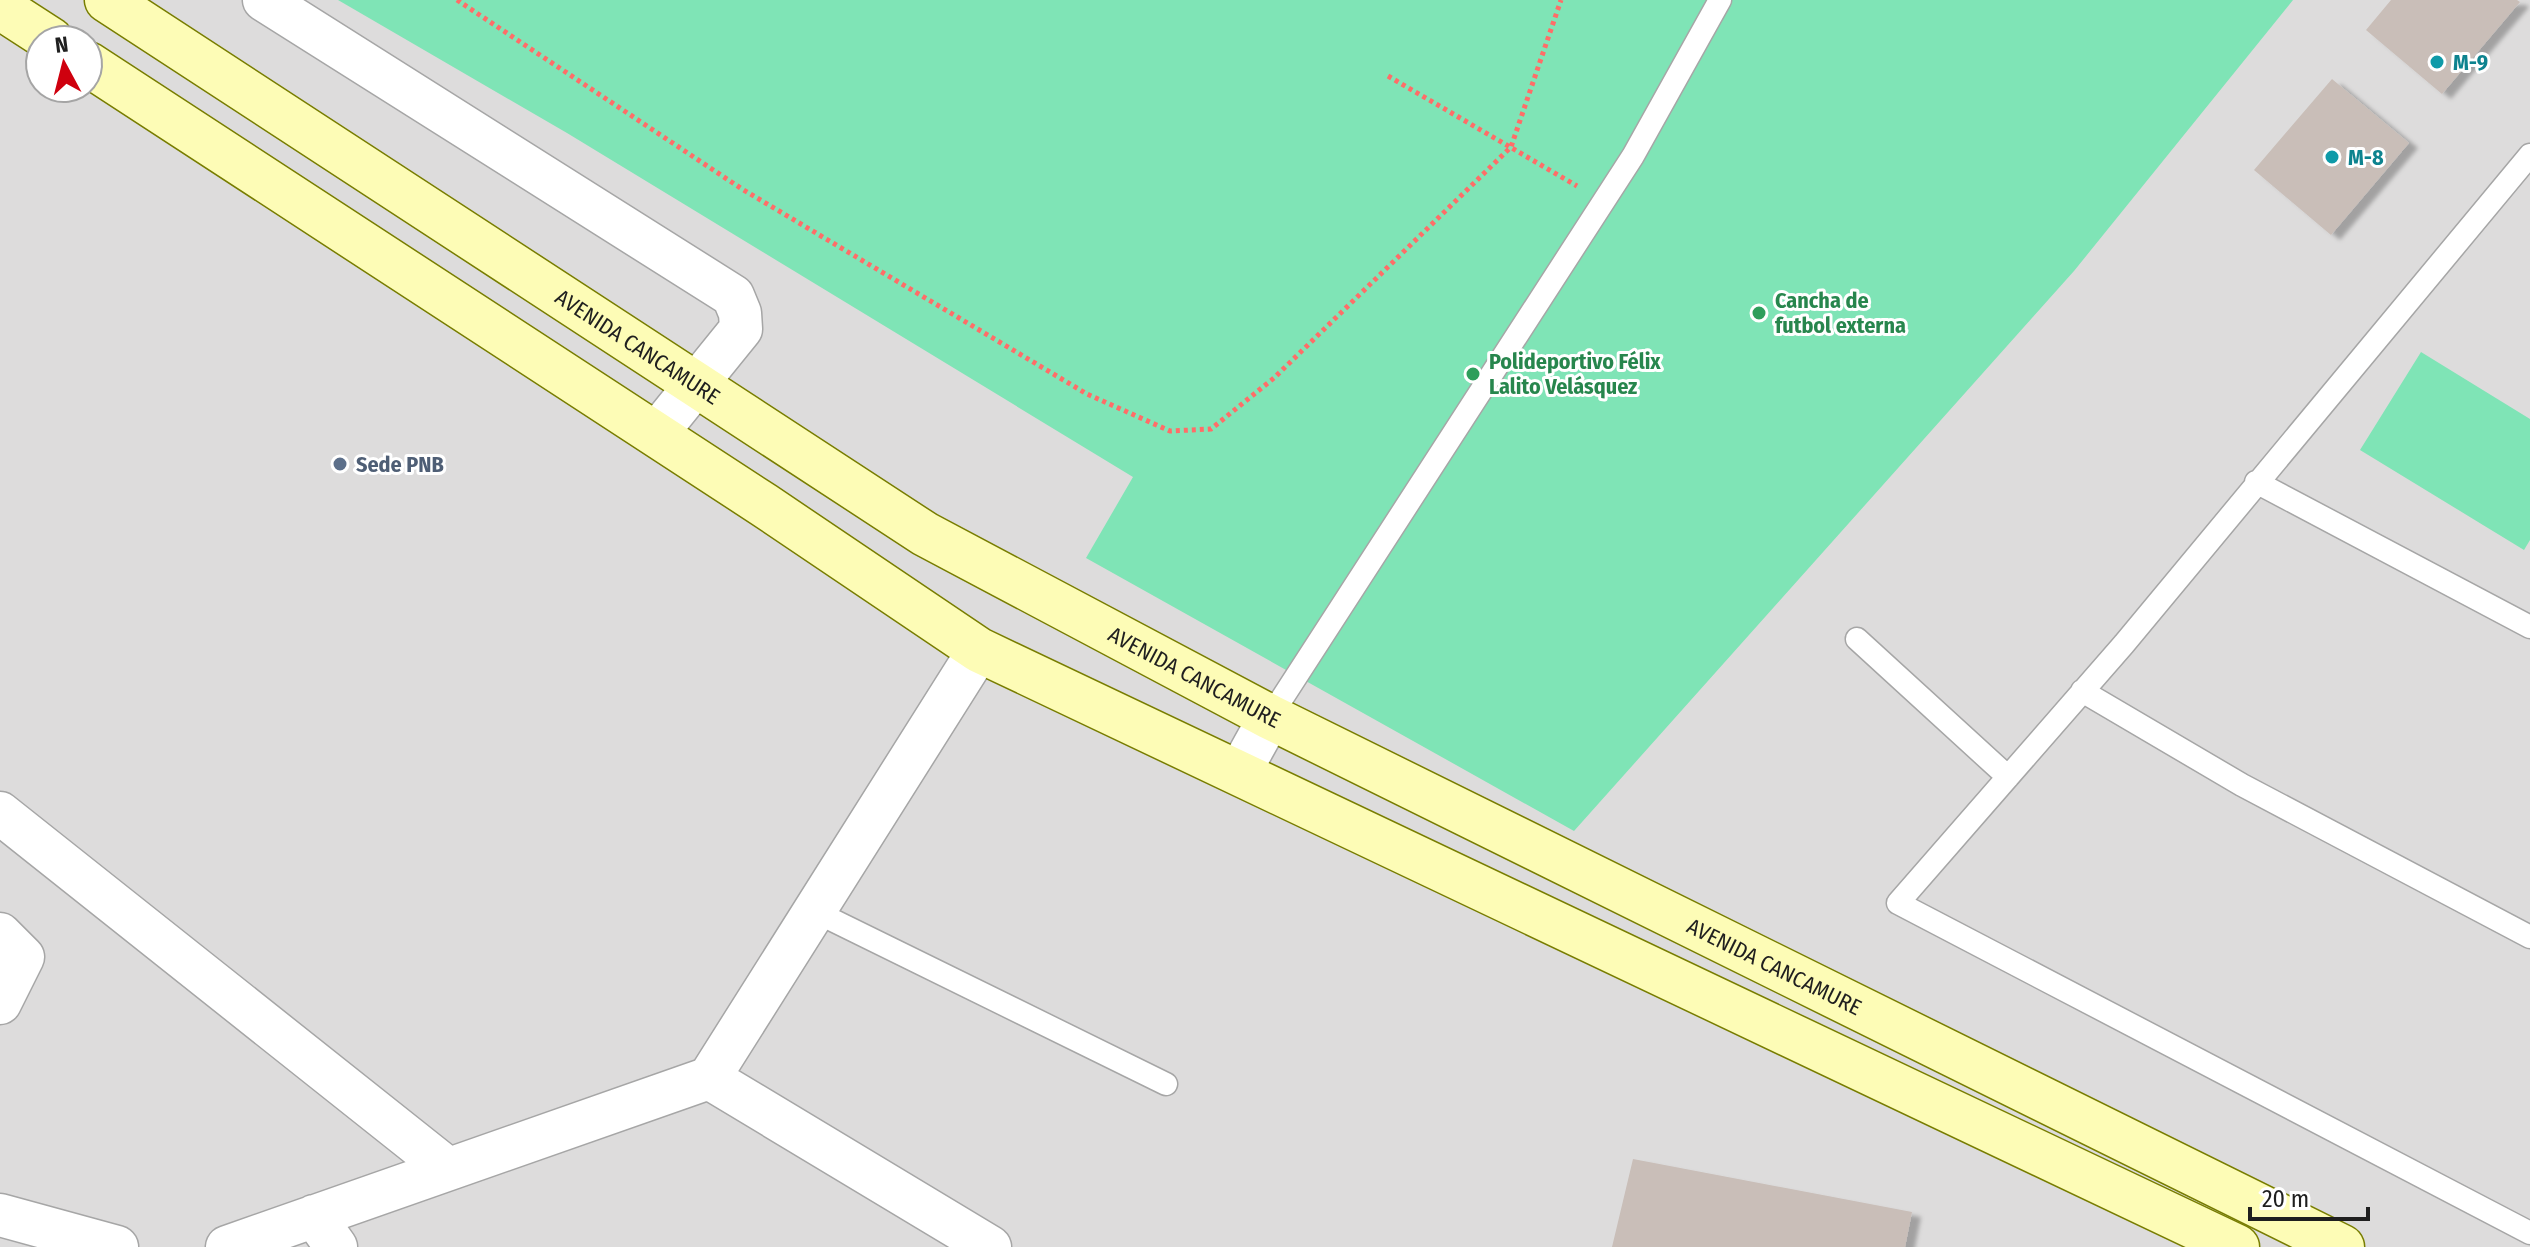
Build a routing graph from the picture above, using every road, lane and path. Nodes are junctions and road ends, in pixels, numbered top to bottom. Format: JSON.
{"nodes":[{"id":1,"x":107,"y":0,"type":"edge"},
{"id":2,"x":264,"y":0,"type":"edge"},
{"id":3,"x":457,"y":0,"type":"edge"},
{"id":4,"x":1561,"y":0,"type":"edge"},
{"id":5,"x":1720,"y":0,"type":"edge"},
{"id":6,"x":0,"y":7,"type":"edge"},
{"id":7,"x":26,"y":24,"type":"edge"},
{"id":8,"x":104,"y":74,"type":"edge"},
{"id":9,"x":1388,"y":76,"type":"dead end"},
{"id":10,"x":1511,"y":147,"type":"junction"},
{"id":11,"x":2530,"y":155,"type":"edge"},
{"id":12,"x":1603,"y":202,"type":"junction"},
{"id":13,"x":695,"y":384,"type":"junction"},
{"id":14,"x":656,"y":434,"type":"junction"},
{"id":15,"x":2256,"y":482,"type":"junction"},
{"id":16,"x":2530,"y":627,"type":"edge"},
{"id":17,"x":1857,"y":639,"type":"dead end"},
{"id":18,"x":979,"y":650,"type":"junction"},
{"id":19,"x":2082,"y":691,"type":"junction"},
{"id":20,"x":1270,"y":717,"type":"junction"},
{"id":21,"x":1239,"y":773,"type":"junction"},
{"id":22,"x":2008,"y":777,"type":"junction"},
{"id":23,"x":0,"y":813,"type":"edge"},
{"id":24,"x":814,"y":911,"type":"junction"},
{"id":25,"x":0,"y":934,"type":"edge"},
{"id":26,"x":2530,"y":937,"type":"edge"},
{"id":27,"x":0,"y":1003,"type":"edge"},
{"id":28,"x":709,"y":1078,"type":"junction"},
{"id":29,"x":1166,"y":1084,"type":"dead end"},
{"id":30,"x":448,"y":1169,"type":"junction"},
{"id":31,"x":0,"y":1215,"type":"edge"},
{"id":32,"x":325,"y":1232,"type":"edge"},
{"id":33,"x":2530,"y":1233,"type":"edge"},
{"id":34,"x":117,"y":1247,"type":"edge"},
{"id":35,"x":227,"y":1247,"type":"edge"},
{"id":36,"x":990,"y":1247,"type":"edge"},
{"id":37,"x":2237,"y":1247,"type":"edge"},
{"id":38,"x":2342,"y":1247,"type":"edge"}],
"edges":[{"from":1,"to":13,"type":"main road","name":"AVENIDA CANCAMURE"},
{"from":2,"to":13,"type":"street"},
{"from":3,"to":10,"type":"path"},
{"from":4,"to":10,"type":"path"},
{"from":5,"to":12,"type":"lane"},
{"from":6,"to":7,"type":"main road"},
{"from":8,"to":14,"type":"main road"},
{"from":9,"to":10,"type":"path"},
{"from":10,"to":12,"type":"path"},
{"from":11,"to":15,"type":"lane"},
{"from":12,"to":20,"type":"lane"},
{"from":13,"to":14,"type":"street"},
{"from":13,"to":20,"type":"main road","name":"AVENIDA CANCAMURE"},
{"from":14,"to":18,"type":"main road"},
{"from":15,"to":16,"type":"lane"},
{"from":15,"to":19,"type":"lane"},
{"from":17,"to":22,"type":"lane"},
{"from":18,"to":21,"type":"main road"},
{"from":18,"to":24,"type":"street"},
{"from":19,"to":22,"type":"lane"},
{"from":19,"to":26,"type":"lane"},
{"from":20,"to":21,"type":"street"},
{"from":20,"to":38,"type":"main road","name":"AVENIDA CANCAMURE"},
{"from":21,"to":37,"type":"main road"},
{"from":22,"to":33,"type":"lane"},
{"from":23,"to":30,"type":"street"},
{"from":24,"to":28,"type":"street"},
{"from":24,"to":29,"type":"lane"},
{"from":25,"to":27,"type":"street"},
{"from":28,"to":30,"type":"street"},
{"from":28,"to":36,"type":"street"},
{"from":30,"to":32,"type":"street"},
{"from":31,"to":34,"type":"street"},
{"from":32,"to":35,"type":"street"}]}
